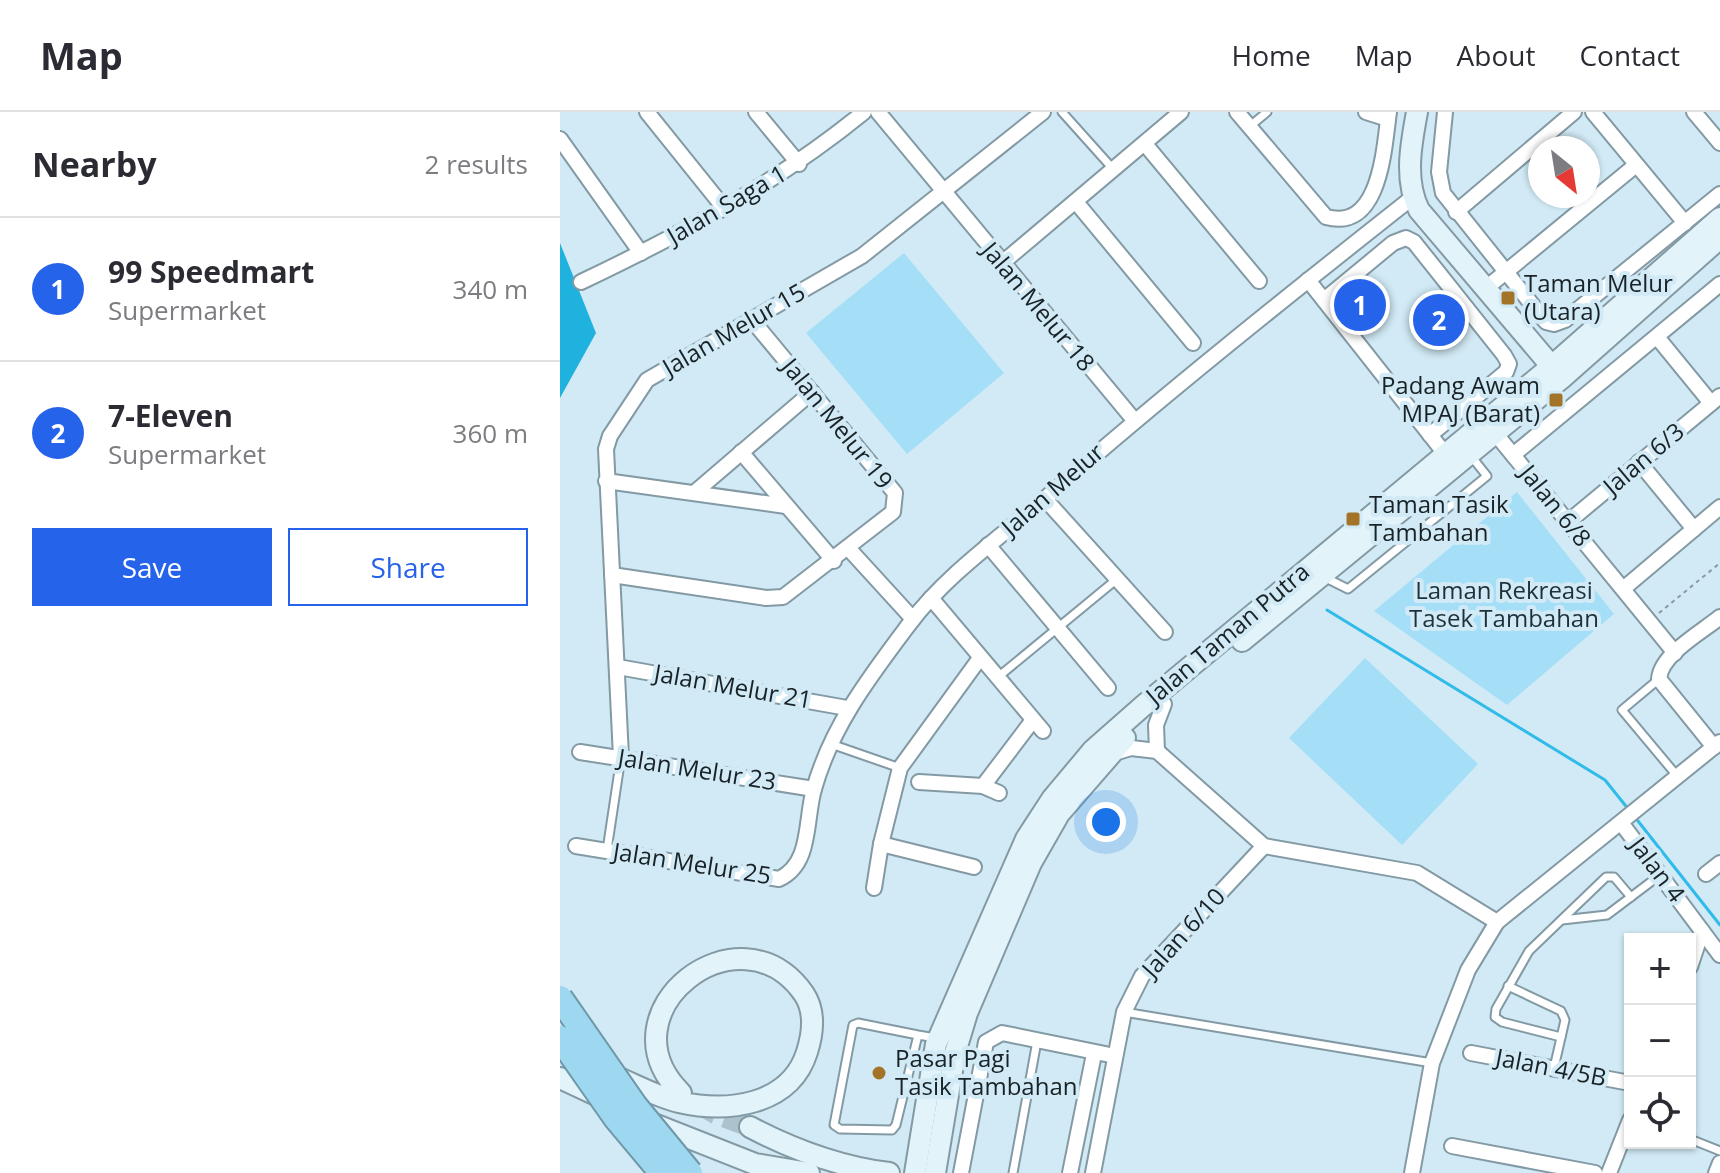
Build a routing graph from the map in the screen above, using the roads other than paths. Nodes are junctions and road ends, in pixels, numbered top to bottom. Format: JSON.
{"nodes":[{"id":1,"x":756,"y":112,"type":"edge"},
{"id":2,"x":864,"y":112,"type":"edge"},
{"id":3,"x":878,"y":112,"type":"edge"},
{"id":4,"x":1043,"y":112,"type":"edge"},
{"id":5,"x":1062,"y":112,"type":"edge"},
{"id":6,"x":1181,"y":112,"type":"edge"},
{"id":7,"x":1237,"y":112,"type":"edge"},
{"id":8,"x":1267,"y":112,"type":"edge"},
{"id":9,"x":1366,"y":112,"type":"edge"},
{"id":10,"x":1417,"y":112,"type":"edge"},
{"id":11,"x":1445,"y":112,"type":"edge"},
{"id":12,"x":1574,"y":112,"type":"edge"},
{"id":13,"x":1593,"y":112,"type":"edge"},
{"id":14,"x":1695,"y":112,"type":"edge"},
{"id":15,"x":649,"y":113,"type":"edge"},
{"id":16,"x":1389,"y":116,"type":"edge"},
{"id":17,"x":1249,"y":127,"type":"junction"},
{"id":18,"x":560,"y":139,"type":"edge"},
{"id":19,"x":1720,"y":143,"type":"edge"},
{"id":20,"x":1145,"y":144,"type":"junction"},
{"id":21,"x":799,"y":164,"type":"junction"},
{"id":22,"x":1636,"y":165,"type":"junction"},
{"id":23,"x":1114,"y":170,"type":"junction"},
{"id":24,"x":943,"y":193,"type":"junction"},
{"id":25,"x":1720,"y":194,"type":"edge"},
{"id":26,"x":1413,"y":197,"type":"junction"},
{"id":27,"x":1076,"y":202,"type":"junction"},
{"id":28,"x":725,"y":209,"type":"junction"},
{"id":29,"x":1456,"y":212,"type":"junction"},
{"id":30,"x":1720,"y":218,"type":"edge"},
{"id":31,"x":1685,"y":223,"type":"junction"},
{"id":32,"x":1720,"y":238,"type":"edge"},
{"id":33,"x":641,"y":253,"type":"junction"},
{"id":34,"x":1001,"y":264,"type":"junction"},
{"id":35,"x":1505,"y":272,"type":"junction"},
{"id":36,"x":1308,"y":280,"type":"junction"},
{"id":37,"x":1259,"y":281,"type":"dead end"},
{"id":38,"x":581,"y":282,"type":"dead end"},
{"id":39,"x":1720,"y":284,"type":"edge"},
{"id":40,"x":1485,"y":289,"type":"junction"},
{"id":41,"x":1324,"y":300,"type":"junction"},
{"id":42,"x":752,"y":320,"type":"junction"},
{"id":43,"x":1657,"y":337,"type":"junction"},
{"id":44,"x":1193,"y":343,"type":"dead end"},
{"id":45,"x":1557,"y":372,"type":"junction"},
{"id":46,"x":812,"y":392,"type":"junction"},
{"id":47,"x":1716,"y":399,"type":"edge"},
{"id":48,"x":1134,"y":420,"type":"junction"},
{"id":49,"x":1495,"y":433,"type":"junction"},
{"id":50,"x":1430,"y":435,"type":"junction"},
{"id":51,"x":741,"y":452,"type":"junction"},
{"id":52,"x":1446,"y":455,"type":"junction"},
{"id":53,"x":1513,"y":455,"type":"junction"},
{"id":54,"x":1639,"y":462,"type":"junction"},
{"id":55,"x":606,"y":481,"type":"junction"},
{"id":56,"x":694,"y":493,"type":"junction"},
{"id":57,"x":1045,"y":499,"type":"junction"},
{"id":58,"x":786,"y":506,"type":"junction"},
{"id":59,"x":1720,"y":507,"type":"edge"},
{"id":60,"x":1568,"y":522,"type":"junction"},
{"id":61,"x":1694,"y":529,"type":"junction"},
{"id":62,"x":988,"y":545,"type":"junction"},
{"id":63,"x":849,"y":549,"type":"junction"},
{"id":64,"x":834,"y":561,"type":"junction"},
{"id":65,"x":1317,"y":570,"type":"junction"},
{"id":66,"x":612,"y":575,"type":"junction"},
{"id":67,"x":1117,"y":579,"type":"junction"},
{"id":68,"x":1623,"y":589,"type":"junction"},
{"id":69,"x":931,"y":598,"type":"junction"},
{"id":70,"x":1720,"y":617,"type":"edge"},
{"id":71,"x":913,"y":619,"type":"junction"},
{"id":72,"x":1057,"y":628,"type":"junction"},
{"id":73,"x":1165,"y":632,"type":"dead end"},
{"id":74,"x":1675,"y":653,"type":"junction"},
{"id":75,"x":980,"y":658,"type":"junction"},
{"id":76,"x":618,"y":667,"type":"junction"},
{"id":77,"x":997,"y":678,"type":"junction"},
{"id":78,"x":1659,"y":679,"type":"junction"},
{"id":79,"x":1108,"y":688,"type":"dead end"},
{"id":80,"x":1164,"y":704,"type":"junction"},
{"id":81,"x":847,"y":708,"type":"junction"},
{"id":82,"x":831,"y":744,"type":"junction"},
{"id":83,"x":1717,"y":744,"type":"edge"},
{"id":84,"x":1157,"y":751,"type":"junction"},
{"id":85,"x":580,"y":752,"type":"dead end"},
{"id":86,"x":1107,"y":756,"type":"junction"},
{"id":87,"x":621,"y":757,"type":"junction"},
{"id":88,"x":900,"y":768,"type":"junction"},
{"id":89,"x":1678,"y":777,"type":"junction"},
{"id":90,"x":919,"y":782,"type":"dead end"},
{"id":91,"x":983,"y":786,"type":"junction"},
{"id":92,"x":814,"y":789,"type":"junction"},
{"id":93,"x":999,"y":793,"type":"dead end"},
{"id":94,"x":1625,"y":821,"type":"junction"},
{"id":95,"x":881,"y":844,"type":"junction"},
{"id":96,"x":576,"y":846,"type":"dead end"},
{"id":97,"x":1264,"y":846,"type":"junction"},
{"id":98,"x":607,"y":850,"type":"junction"},
{"id":99,"x":800,"y":862,"type":"joint"},
{"id":100,"x":1720,"y":863,"type":"edge"},
{"id":101,"x":974,"y":867,"type":"dead end"},
{"id":102,"x":1706,"y":874,"type":"dead end"},
{"id":103,"x":1660,"y":875,"type":"junction"},
{"id":104,"x":874,"y":888,"type":"dead end"},
{"id":105,"x":1631,"y":897,"type":"junction"},
{"id":106,"x":1560,"y":920,"type":"junction"},
{"id":107,"x":1497,"y":922,"type":"junction"},
{"id":108,"x":1702,"y":931,"type":"junction"},
{"id":109,"x":1696,"y":949,"type":"edge"},
{"id":110,"x":1720,"y":955,"type":"edge"},
{"id":111,"x":1508,"y":986,"type":"junction"},
{"id":112,"x":560,"y":998,"type":"edge"},
{"id":113,"x":1124,"y":1012,"type":"junction"},
{"id":114,"x":928,"y":1037,"type":"junction"},
{"id":115,"x":1561,"y":1037,"type":"junction"},
{"id":116,"x":560,"y":1038,"type":"edge"},
{"id":117,"x":1037,"y":1041,"type":"junction"},
{"id":118,"x":955,"y":1053,"type":"junction"},
{"id":119,"x":1471,"y":1053,"type":"dead end"},
{"id":120,"x":560,"y":1054,"type":"edge"},
{"id":121,"x":1094,"y":1054,"type":"junction"},
{"id":122,"x":1115,"y":1056,"type":"junction"},
{"id":123,"x":1432,"y":1063,"type":"junction"},
{"id":124,"x":1554,"y":1069,"type":"junction"},
{"id":125,"x":560,"y":1078,"type":"edge"},
{"id":126,"x":1624,"y":1082,"type":"edge"},
{"id":127,"x":681,"y":1093,"type":"tunnel mouth"},
{"id":128,"x":750,"y":1127,"type":"tunnel mouth"},
{"id":129,"x":1624,"y":1135,"type":"edge"},
{"id":130,"x":920,"y":1136,"type":"junction"},
{"id":131,"x":1696,"y":1141,"type":"edge"},
{"id":132,"x":1452,"y":1146,"type":"dead end"},
{"id":133,"x":650,"y":1149,"type":"dead end"},
{"id":134,"x":1720,"y":1151,"type":"edge"},
{"id":135,"x":1720,"y":1163,"type":"edge"},
{"id":136,"x":882,"y":1172,"type":"edge"},
{"id":137,"x":646,"y":1173,"type":"edge"},
{"id":138,"x":662,"y":1173,"type":"edge"},
{"id":139,"x":690,"y":1173,"type":"edge"},
{"id":140,"x":809,"y":1173,"type":"edge"},
{"id":141,"x":915,"y":1173,"type":"edge"},
{"id":142,"x":925,"y":1173,"type":"edge"},
{"id":143,"x":935,"y":1173,"type":"edge"},
{"id":144,"x":961,"y":1173,"type":"edge"},
{"id":145,"x":1013,"y":1173,"type":"edge"},
{"id":146,"x":1070,"y":1173,"type":"edge"},
{"id":147,"x":1093,"y":1173,"type":"edge"},
{"id":148,"x":1412,"y":1173,"type":"edge"},
{"id":149,"x":1595,"y":1173,"type":"edge"},
{"id":150,"x":1609,"y":1173,"type":"edge"},
{"id":151,"x":1716,"y":1173,"type":"edge"}],
"edges":[{"from":1,"to":21,"type":"street"},
{"from":2,"to":21,"type":"street","name":"Jalan Saga 1"},
{"from":3,"to":24,"type":"street","name":"Jalan Melur 18"},
{"from":4,"to":24,"type":"street","name":"Jalan Melur 15"},
{"from":5,"to":23,"type":"lane"},
{"from":6,"to":20,"type":"street"},
{"from":7,"to":17,"type":"street"},
{"from":8,"to":17,"type":"lane"},
{"from":9,"to":16,"type":"street"},
{"from":10,"to":26,"type":"street"},
{"from":11,"to":29,"type":"street"},
{"from":12,"to":29,"type":"street"},
{"from":13,"to":22,"type":"street"},
{"from":14,"to":19,"type":"street"},
{"from":15,"to":28,"type":"street"},
{"from":16,"to":17,"type":"street"},
{"from":18,"to":33,"type":"street"},
{"from":20,"to":23,"type":"street"},
{"from":20,"to":37,"type":"street"},
{"from":21,"to":28,"type":"street","name":"Jalan Saga 1"},
{"from":22,"to":31,"type":"street"},
{"from":22,"to":35,"type":"street"},
{"from":23,"to":27,"type":"street"},
{"from":24,"to":34,"type":"street","name":"Jalan Melur 18"},
{"from":24,"to":42,"type":"street","name":"Jalan Melur 15"},
{"from":25,"to":31,"type":"street"},
{"from":26,"to":36,"type":"street","name":"Jalan Melur"},
{"from":26,"to":40,"type":"street"},
{"from":27,"to":34,"type":"street"},
{"from":27,"to":44,"type":"street"},
{"from":28,"to":33,"type":"street","name":"Jalan Saga 1"},
{"from":29,"to":35,"type":"street"},
{"from":30,"to":45,"type":"street","name":"Jalan Taman Putra"},
{"from":31,"to":35,"type":"street"},
{"from":32,"to":45,"type":"street","name":"Jalan Taman Putra"},
{"from":33,"to":38,"type":"street","name":"Jalan Saga 1"},
{"from":34,"to":48,"type":"street","name":"Jalan Melur 18"},
{"from":35,"to":40,"type":"street"},
{"from":36,"to":41,"type":"street"},
{"from":36,"to":48,"type":"street","name":"Jalan Melur"},
{"from":39,"to":43,"type":"street"},
{"from":40,"to":45,"type":"street"},
{"from":41,"to":50,"type":"street"},
{"from":41,"to":50,"type":"street"},
{"from":42,"to":46,"type":"street","name":"Jalan Melur 19"},
{"from":42,"to":55,"type":"street","name":"Jalan Melur 15"},
{"from":43,"to":47,"type":"street"},
{"from":43,"to":53,"type":"street"},
{"from":45,"to":49,"type":"street","name":"Jalan Taman Putra"},
{"from":45,"to":52,"type":"street","name":"Jalan Taman Putra"},
{"from":46,"to":51,"type":"street"},
{"from":46,"to":63,"type":"street","name":"Jalan Melur 19"},
{"from":47,"to":54,"type":"street","name":"Jalan 6/3"},
{"from":48,"to":57,"type":"street","name":"Jalan Melur"},
{"from":49,"to":53,"type":"street","name":"Jalan 6/8"},
{"from":49,"to":65,"type":"street","name":"Jalan Taman Putra"},
{"from":50,"to":52,"type":"street"},
{"from":51,"to":56,"type":"street"},
{"from":51,"to":58,"type":"street"},
{"from":52,"to":65,"type":"street","name":"Jalan Taman Putra"},
{"from":53,"to":60,"type":"street","name":"Jalan 6/8"},
{"from":54,"to":60,"type":"street","name":"Jalan 6/3"},
{"from":54,"to":61,"type":"street"},
{"from":55,"to":56,"type":"street"},
{"from":55,"to":66,"type":"street","name":"Jalan Melur 15"},
{"from":56,"to":58,"type":"street"},
{"from":57,"to":62,"type":"street","name":"Jalan Melur"},
{"from":57,"to":67,"type":"street"},
{"from":58,"to":64,"type":"street"},
{"from":59,"to":61,"type":"street"},
{"from":60,"to":68,"type":"street","name":"Jalan 6/8"},
{"from":61,"to":68,"type":"street"},
{"from":62,"to":69,"type":"street","name":"Jalan Melur"},
{"from":62,"to":72,"type":"street"},
{"from":63,"to":64,"type":"street","name":"Jalan Melur 19"},
{"from":63,"to":71,"type":"street"},
{"from":64,"to":66,"type":"street","name":"Jalan Melur 19"},
{"from":65,"to":80,"type":"street","name":"Jalan Taman Putra"},
{"from":65,"to":114,"type":"street","name":"Jalan Taman Putra"},
{"from":66,"to":76,"type":"street","name":"Jalan Melur 15"},
{"from":67,"to":72,"type":"lane"},
{"from":67,"to":73,"type":"street"},
{"from":68,"to":74,"type":"street","name":"Jalan 6/8"},
{"from":69,"to":71,"type":"street","name":"Jalan Melur"},
{"from":69,"to":75,"type":"street"},
{"from":70,"to":74,"type":"street"},
{"from":71,"to":81,"type":"street","name":"Jalan Melur"},
{"from":72,"to":77,"type":"lane"},
{"from":72,"to":79,"type":"street"},
{"from":74,"to":78,"type":"street"},
{"from":75,"to":77,"type":"street"},
{"from":75,"to":88,"type":"street"},
{"from":76,"to":81,"type":"street","name":"Jalan Melur 21"},
{"from":76,"to":87,"type":"street","name":"Jalan Melur 15"},
{"from":77,"to":91,"type":"street"},
{"from":78,"to":83,"type":"street"},
{"from":78,"to":89,"type":"lane"},
{"from":80,"to":84,"type":"street"},
{"from":80,"to":86,"type":"street","name":"Jalan Taman Putra"},
{"from":81,"to":82,"type":"street","name":"Jalan Melur"},
{"from":82,"to":88,"type":"lane"},
{"from":82,"to":92,"type":"street","name":"Jalan Melur"},
{"from":83,"to":89,"type":"street"},
{"from":84,"to":86,"type":"street"},
{"from":84,"to":97,"type":"street"},
{"from":85,"to":87,"type":"street","name":"Jalan Melur 23"},
{"from":86,"to":118,"type":"street","name":"Jalan Taman Putra"},
{"from":87,"to":92,"type":"street","name":"Jalan Melur 23"},
{"from":87,"to":98,"type":"lane"},
{"from":88,"to":95,"type":"street"},
{"from":89,"to":94,"type":"street"},
{"from":90,"to":91,"type":"street"},
{"from":91,"to":93,"type":"street"},
{"from":92,"to":99,"type":"street","name":"Jalan Melur"},
{"from":94,"to":103,"type":"street","name":"Jalan 4"},
{"from":94,"to":107,"type":"street"},
{"from":95,"to":101,"type":"street"},
{"from":95,"to":104,"type":"street"},
{"from":96,"to":98,"type":"street","name":"Jalan Melur 25"},
{"from":97,"to":107,"type":"street"},
{"from":97,"to":113,"type":"street","name":"Jalan 6/10"},
{"from":98,"to":99,"type":"street","name":"Jalan Melur 25"},
{"from":100,"to":102,"type":"street"},
{"from":103,"to":105,"type":"lane"},
{"from":103,"to":108,"type":"street","name":"Jalan 4"},
{"from":105,"to":106,"type":"lane"},
{"from":105,"to":106,"type":"lane"},
{"from":106,"to":111,"type":"lane"},
{"from":107,"to":123,"type":"street"},
{"from":108,"to":109,"type":"street"},
{"from":108,"to":110,"type":"street","name":"Jalan 4"},
{"from":111,"to":115,"type":"lane"},
{"from":111,"to":115,"type":"lane"},
{"from":112,"to":139,"type":"highway","bridge":true},
{"from":113,"to":122,"type":"street","name":"Jalan 6/10"},
{"from":113,"to":123,"type":"lane"},
{"from":114,"to":114,"type":"lane"},
{"from":114,"to":130,"type":"street","name":"Jalan Taman Putra"},
{"from":115,"to":124,"type":"lane"},
{"from":116,"to":138,"type":"highway","bridge":true},
{"from":117,"to":121,"type":"street"},
{"from":117,"to":144,"type":"street"},
{"from":117,"to":145,"type":"lane"},
{"from":118,"to":142,"type":"street"},
{"from":118,"to":143,"type":"street","name":"Jalan Taman Putra"},
{"from":119,"to":124,"type":"street","name":"Jalan 4/5B"},
{"from":120,"to":127,"type":"street"},
{"from":121,"to":122,"type":"street"},
{"from":121,"to":146,"type":"street"},
{"from":122,"to":147,"type":"street","name":"Jalan 6/10"},
{"from":123,"to":148,"type":"street"},
{"from":124,"to":126,"type":"street","name":"Jalan 4/5B"},
{"from":125,"to":140,"type":"street"},
{"from":128,"to":136,"type":"street"},
{"from":129,"to":150,"type":"street"},
{"from":130,"to":136,"type":"street"},
{"from":130,"to":141,"type":"street","name":"Jalan Taman Putra"},
{"from":131,"to":134,"type":"lane"},
{"from":132,"to":149,"type":"street"},
{"from":133,"to":137,"type":"lane"},
{"from":135,"to":151,"type":"street"}]}
